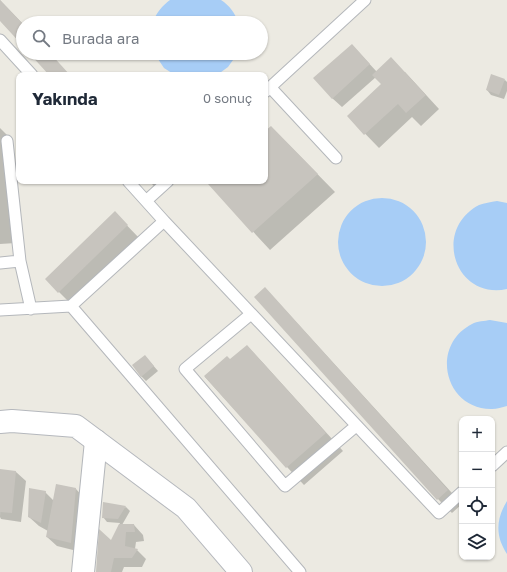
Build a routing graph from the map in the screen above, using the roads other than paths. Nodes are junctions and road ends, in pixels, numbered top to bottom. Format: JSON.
{"nodes":[{"id":1,"x":365,"y":0,"type":"edge"},
{"id":2,"x":0,"y":40,"type":"edge"},
{"id":3,"x":16,"y":58,"type":"edge"},
{"id":4,"x":18,"y":60,"type":"edge"},
{"id":5,"x":29,"y":72,"type":"edge"},
{"id":6,"x":268,"y":90,"type":"edge"},
{"id":7,"x":6,"y":141,"type":"dead end"},
{"id":8,"x":336,"y":158,"type":"dead end"},
{"id":9,"x":131,"y":184,"type":"edge"},
{"id":10,"x":165,"y":184,"type":"edge"},
{"id":11,"x":146,"y":201,"type":"junction"},
{"id":12,"x":164,"y":221,"type":"junction"},
{"id":13,"x":20,"y":261,"type":"junction"},
{"id":14,"x":0,"y":263,"type":"edge"},
{"id":15,"x":71,"y":306,"type":"junction"},
{"id":16,"x":30,"y":309,"type":"junction"},
{"id":17,"x":0,"y":310,"type":"edge"},
{"id":18,"x":251,"y":314,"type":"junction"},
{"id":19,"x":0,"y":422,"type":"edge"},
{"id":20,"x":356,"y":426,"type":"junction"},
{"id":21,"x":96,"y":441,"type":"junction"},
{"id":22,"x":507,"y":452,"type":"edge"},
{"id":23,"x":495,"y":463,"type":"edge"},
{"id":24,"x":459,"y":495,"type":"edge"},
{"id":25,"x":83,"y":572,"type":"edge"},
{"id":26,"x":241,"y":572,"type":"edge"},
{"id":27,"x":300,"y":572,"type":"edge"}],
"edges":[{"from":1,"to":6,"type":"lane"},
{"from":2,"to":3,"type":"lane"},
{"from":4,"to":5,"type":"lane"},
{"from":6,"to":8,"type":"lane"},
{"from":7,"to":13,"type":"lane"},
{"from":9,"to":11,"type":"lane"},
{"from":10,"to":11,"type":"lane"},
{"from":11,"to":12,"type":"lane"},
{"from":12,"to":15,"type":"lane"},
{"from":12,"to":18,"type":"lane"},
{"from":13,"to":14,"type":"lane"},
{"from":13,"to":16,"type":"lane"},
{"from":15,"to":16,"type":"lane"},
{"from":15,"to":27,"type":"lane"},
{"from":16,"to":17,"type":"lane"},
{"from":18,"to":20,"type":"lane"},
{"from":18,"to":20,"type":"lane"},
{"from":19,"to":21,"type":"main road"},
{"from":20,"to":24,"type":"lane"},
{"from":21,"to":25,"type":"main road"},
{"from":21,"to":26,"type":"main road"},
{"from":22,"to":23,"type":"lane"}]}
